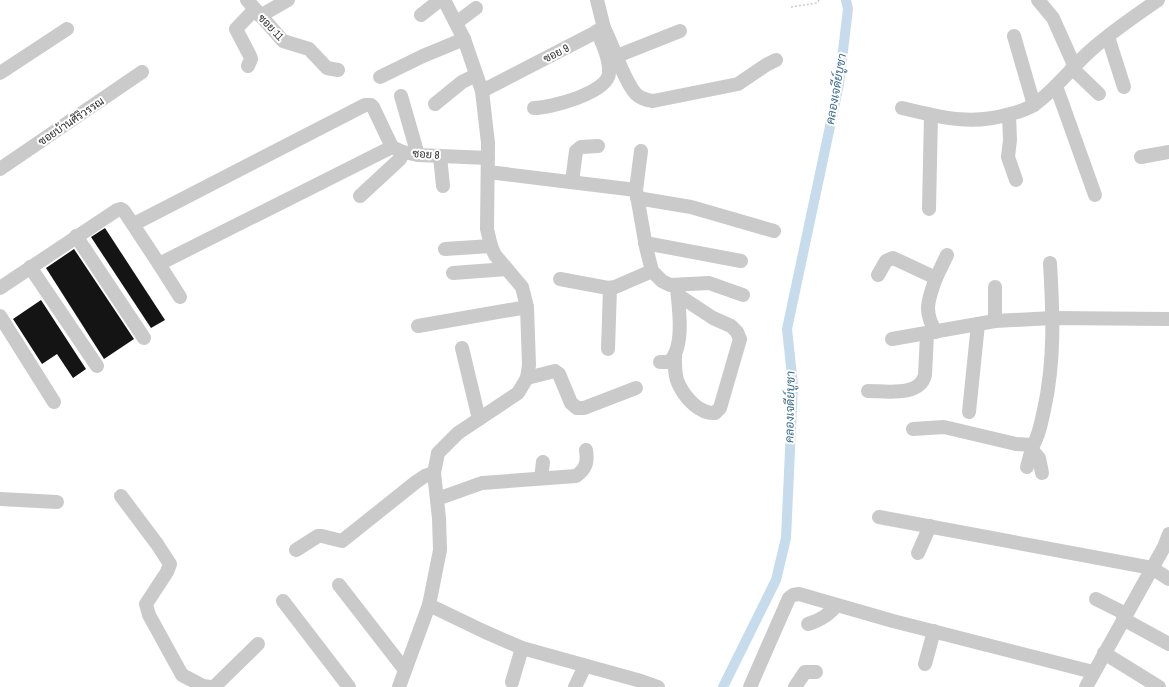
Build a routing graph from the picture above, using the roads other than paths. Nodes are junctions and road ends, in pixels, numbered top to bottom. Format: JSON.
{"nodes":[{"id":1,"x":288,"y":0,"type":"edge"},
{"id":2,"x":440,"y":0,"type":"edge"},
{"id":3,"x":444,"y":0,"type":"edge"},
{"id":4,"x":596,"y":0,"type":"edge"},
{"id":5,"x":1038,"y":0,"type":"edge"},
{"id":6,"x":1158,"y":0,"type":"edge"},
{"id":7,"x":254,"y":8,"type":"edge"},
{"id":8,"x":476,"y":8,"type":"dead end"},
{"id":9,"x":421,"y":15,"type":"dead end"},
{"id":10,"x":456,"y":23,"type":"junction"},
{"id":11,"x":67,"y":29,"type":"dead end"},
{"id":12,"x":600,"y":29,"type":"junction"},
{"id":13,"x":680,"y":30,"type":"dead end"},
{"id":14,"x":1014,"y":36,"type":"dead end"},
{"id":15,"x":1108,"y":37,"type":"junction"},
{"id":16,"x":464,"y":40,"type":"junction"},
{"id":17,"x":617,"y":56,"type":"junction"},
{"id":18,"x":776,"y":60,"type":"dead end"},
{"id":19,"x":248,"y":66,"type":"dead end"},
{"id":20,"x":1073,"y":67,"type":"junction"},
{"id":21,"x":338,"y":70,"type":"dead end"},
{"id":22,"x":142,"y":72,"type":"dead end"},
{"id":23,"x":0,"y":73,"type":"edge"},
{"id":24,"x":476,"y":75,"type":"junction"},
{"id":25,"x":380,"y":77,"type":"dead end"},
{"id":26,"x":1056,"y":86,"type":"junction"},
{"id":27,"x":1124,"y":87,"type":"dead end"},
{"id":28,"x":482,"y":91,"type":"junction"},
{"id":29,"x":1099,"y":94,"type":"dead end"},
{"id":30,"x":401,"y":96,"type":"dead end"},
{"id":31,"x":435,"y":104,"type":"dead end"},
{"id":32,"x":1034,"y":105,"type":"junction"},
{"id":33,"x":534,"y":108,"type":"dead end"},
{"id":34,"x":902,"y":108,"type":"dead end"},
{"id":35,"x":931,"y":115,"type":"junction"},
{"id":36,"x":1009,"y":115,"type":"junction"},
{"id":37,"x":598,"y":146,"type":"dead end"},
{"id":38,"x":398,"y":149,"type":"junction"},
{"id":39,"x":641,"y":151,"type":"dead end"},
{"id":40,"x":1169,"y":152,"type":"edge"},
{"id":41,"x":418,"y":155,"type":"junction"},
{"id":42,"x":440,"y":156,"type":"junction"},
{"id":43,"x":1141,"y":157,"type":"dead end"},
{"id":44,"x":488,"y":158,"type":"junction"},
{"id":45,"x":0,"y":169,"type":"edge"},
{"id":46,"x":488,"y":172,"type":"junction"},
{"id":47,"x":1016,"y":180,"type":"dead end"},
{"id":48,"x":572,"y":182,"type":"junction"},
{"id":49,"x":443,"y":186,"type":"dead end"},
{"id":50,"x":636,"y":194,"type":"junction"},
{"id":51,"x":1095,"y":195,"type":"dead end"},
{"id":52,"x":360,"y":196,"type":"dead end"},
{"id":53,"x":929,"y":209,"type":"dead end"},
{"id":54,"x":134,"y":224,"type":"junction"},
{"id":55,"x":774,"y":231,"type":"dead end"},
{"id":56,"x":76,"y":236,"type":"junction"},
{"id":57,"x":645,"y":243,"type":"junction"},
{"id":58,"x":491,"y":246,"type":"junction"},
{"id":59,"x":444,"y":249,"type":"dead end"},
{"id":60,"x":947,"y":255,"type":"dead end"},
{"id":61,"x":740,"y":261,"type":"dead end"},
{"id":62,"x":1050,"y":263,"type":"dead end"},
{"id":63,"x":159,"y":264,"type":"junction"},
{"id":64,"x":30,"y":267,"type":"junction"},
{"id":65,"x":507,"y":269,"type":"junction"},
{"id":66,"x":652,"y":271,"type":"junction"},
{"id":67,"x":453,"y":273,"type":"dead end"},
{"id":68,"x":878,"y":275,"type":"dead end"},
{"id":69,"x":936,"y":278,"type":"junction"},
{"id":70,"x":560,"y":279,"type":"dead end"},
{"id":71,"x":995,"y":287,"type":"dead end"},
{"id":72,"x":0,"y":288,"type":"edge"},
{"id":73,"x":610,"y":288,"type":"junction"},
{"id":74,"x":677,"y":290,"type":"junction"},
{"id":75,"x":743,"y":295,"type":"dead end"},
{"id":76,"x":180,"y":297,"type":"dead end"},
{"id":77,"x":528,"y":307,"type":"junction"},
{"id":78,"x":0,"y":316,"type":"edge"},
{"id":79,"x":1053,"y":318,"type":"junction"},
{"id":80,"x":1169,"y":319,"type":"edge"},
{"id":81,"x":995,"y":321,"type":"junction"},
{"id":82,"x":978,"y":324,"type":"junction"},
{"id":83,"x":418,"y":326,"type":"dead end"},
{"id":84,"x":932,"y":333,"type":"junction"},
{"id":85,"x":144,"y":338,"type":"dead end"},
{"id":86,"x":892,"y":339,"type":"dead end"},
{"id":87,"x":462,"y":348,"type":"dead end"},
{"id":88,"x":608,"y":349,"type":"dead end"},
{"id":89,"x":675,"y":354,"type":"junction"},
{"id":90,"x":660,"y":362,"type":"dead end"},
{"id":91,"x":97,"y":366,"type":"dead end"},
{"id":92,"x":527,"y":378,"type":"junction"},
{"id":93,"x":636,"y":388,"type":"dead end"},
{"id":94,"x":868,"y":391,"type":"dead end"},
{"id":95,"x":54,"y":402,"type":"dead end"},
{"id":96,"x":969,"y":412,"type":"dead end"},
{"id":97,"x":479,"y":420,"type":"junction"},
{"id":98,"x":913,"y":428,"type":"dead end"},
{"id":99,"x":1032,"y":447,"type":"junction"},
{"id":100,"x":586,"y":450,"type":"dead end"},
{"id":101,"x":543,"y":462,"type":"dead end"},
{"id":102,"x":1027,"y":467,"type":"dead end"},
{"id":103,"x":434,"y":473,"type":"junction"},
{"id":104,"x":1042,"y":473,"type":"dead end"},
{"id":105,"x":541,"y":478,"type":"junction"},
{"id":106,"x":121,"y":496,"type":"dead end"},
{"id":107,"x":0,"y":499,"type":"edge"},
{"id":108,"x":437,"y":499,"type":"junction"},
{"id":109,"x":57,"y":502,"type":"dead end"},
{"id":110,"x":879,"y":517,"type":"dead end"},
{"id":111,"x":930,"y":526,"type":"junction"},
{"id":112,"x":1169,"y":534,"type":"edge"},
{"id":113,"x":296,"y":550,"type":"dead end"},
{"id":114,"x":918,"y":553,"type":"dead end"},
{"id":115,"x":1152,"y":568,"type":"junction"},
{"id":116,"x":1169,"y":579,"type":"edge"},
{"id":117,"x":339,"y":585,"type":"dead end"},
{"id":118,"x":1096,"y":599,"type":"dead end"},
{"id":119,"x":284,"y":601,"type":"dead end"},
{"id":120,"x":429,"y":605,"type":"junction"},
{"id":121,"x":838,"y":605,"type":"junction"},
{"id":122,"x":1125,"y":616,"type":"junction"},
{"id":123,"x":808,"y":624,"type":"dead end"},
{"id":124,"x":934,"y":631,"type":"junction"},
{"id":125,"x":258,"y":644,"type":"dead end"},
{"id":126,"x":1169,"y":644,"type":"edge"},
{"id":127,"x":522,"y":648,"type":"junction"},
{"id":128,"x":1104,"y":653,"type":"junction"},
{"id":129,"x":925,"y":664,"type":"dead end"},
{"id":130,"x":585,"y":666,"type":"junction"},
{"id":131,"x":405,"y":670,"type":"junction"},
{"id":132,"x":816,"y":672,"type":"dead end"},
{"id":133,"x":1093,"y":672,"type":"junction"},
{"id":134,"x":512,"y":682,"type":"dead end"},
{"id":135,"x":211,"y":687,"type":"edge"},
{"id":136,"x":214,"y":687,"type":"edge"},
{"id":137,"x":349,"y":687,"type":"edge"},
{"id":138,"x":399,"y":687,"type":"edge"},
{"id":139,"x":575,"y":687,"type":"edge"},
{"id":140,"x":658,"y":687,"type":"edge"},
{"id":141,"x":750,"y":687,"type":"edge"},
{"id":142,"x":795,"y":687,"type":"edge"},
{"id":143,"x":1086,"y":687,"type":"edge"},
{"id":144,"x":1159,"y":687,"type":"edge"}],
"edges":[{"from":1,"to":7,"type":"street"},
{"from":2,"to":9,"type":"street"},
{"from":3,"to":10,"type":"street"},
{"from":4,"to":12,"type":"street"},
{"from":5,"to":20,"type":"street"},
{"from":6,"to":15,"type":"street"},
{"from":7,"to":19,"type":"street"},
{"from":7,"to":21,"type":"street","name":"ซอย 11"},
{"from":8,"to":10,"type":"street"},
{"from":10,"to":16,"type":"street"},
{"from":11,"to":23,"type":"street"},
{"from":12,"to":17,"type":"street"},
{"from":12,"to":28,"type":"street","name":"ซอย 9"},
{"from":12,"to":33,"type":"street"},
{"from":13,"to":17,"type":"street"},
{"from":14,"to":32,"type":"street"},
{"from":15,"to":20,"type":"street"},
{"from":15,"to":27,"type":"street"},
{"from":16,"to":24,"type":"street"},
{"from":16,"to":25,"type":"street"},
{"from":17,"to":18,"type":"street"},
{"from":20,"to":26,"type":"street"},
{"from":20,"to":29,"type":"street"},
{"from":22,"to":45,"type":"street","name":"ซอยบ้านศิริวรรณ"},
{"from":24,"to":28,"type":"street"},
{"from":24,"to":31,"type":"street"},
{"from":26,"to":32,"type":"street"},
{"from":26,"to":51,"type":"street"},
{"from":28,"to":44,"type":"street"},
{"from":30,"to":41,"type":"street"},
{"from":32,"to":36,"type":"street"},
{"from":34,"to":35,"type":"street"},
{"from":35,"to":36,"type":"street"},
{"from":35,"to":53,"type":"street"},
{"from":36,"to":47,"type":"street"},
{"from":37,"to":48,"type":"street"},
{"from":38,"to":41,"type":"street","name":"ซอย 8"},
{"from":38,"to":52,"type":"street","name":"ซอย 8"},
{"from":38,"to":54,"type":"street"},
{"from":38,"to":63,"type":"street"},
{"from":39,"to":50,"type":"street"},
{"from":40,"to":43,"type":"street"},
{"from":41,"to":42,"type":"street","name":"ซอย 8"},
{"from":42,"to":44,"type":"street","name":"ซอย 8"},
{"from":42,"to":49,"type":"street"},
{"from":44,"to":46,"type":"street"},
{"from":46,"to":48,"type":"street"},
{"from":46,"to":58,"type":"street"},
{"from":48,"to":50,"type":"street"},
{"from":50,"to":55,"type":"street"},
{"from":50,"to":57,"type":"street"},
{"from":54,"to":56,"type":"street"},
{"from":54,"to":63,"type":"street"},
{"from":56,"to":64,"type":"street"},
{"from":56,"to":85,"type":"street"},
{"from":57,"to":61,"type":"street"},
{"from":57,"to":66,"type":"street"},
{"from":58,"to":59,"type":"street"},
{"from":58,"to":65,"type":"street"},
{"from":60,"to":69,"type":"street"},
{"from":62,"to":79,"type":"street"},
{"from":63,"to":76,"type":"street"},
{"from":64,"to":72,"type":"street"},
{"from":64,"to":91,"type":"street"},
{"from":65,"to":67,"type":"street"},
{"from":65,"to":77,"type":"street"},
{"from":66,"to":73,"type":"street"},
{"from":66,"to":74,"type":"street"},
{"from":68,"to":69,"type":"street"},
{"from":69,"to":84,"type":"street"},
{"from":70,"to":73,"type":"street"},
{"from":71,"to":81,"type":"street"},
{"from":73,"to":88,"type":"street"},
{"from":74,"to":75,"type":"street"},
{"from":74,"to":89,"type":"street"},
{"from":74,"to":89,"type":"street"},
{"from":77,"to":83,"type":"street"},
{"from":77,"to":92,"type":"street"},
{"from":78,"to":95,"type":"street"},
{"from":79,"to":80,"type":"street"},
{"from":79,"to":81,"type":"street"},
{"from":79,"to":99,"type":"street"},
{"from":81,"to":82,"type":"street"},
{"from":82,"to":84,"type":"street"},
{"from":82,"to":96,"type":"street"},
{"from":84,"to":86,"type":"street"},
{"from":84,"to":94,"type":"street"},
{"from":87,"to":97,"type":"street"},
{"from":89,"to":90,"type":"street"},
{"from":92,"to":93,"type":"street"},
{"from":92,"to":97,"type":"street"},
{"from":97,"to":103,"type":"street"},
{"from":98,"to":99,"type":"street"},
{"from":99,"to":102,"type":"street"},
{"from":99,"to":104,"type":"street"},
{"from":100,"to":105,"type":"street"},
{"from":101,"to":105,"type":"street"},
{"from":103,"to":108,"type":"street"},
{"from":103,"to":113,"type":"street"},
{"from":105,"to":108,"type":"street"},
{"from":106,"to":135,"type":"street"},
{"from":107,"to":109,"type":"street"},
{"from":108,"to":120,"type":"street"},
{"from":110,"to":111,"type":"street"},
{"from":111,"to":114,"type":"street"},
{"from":111,"to":115,"type":"street"},
{"from":112,"to":115,"type":"street"},
{"from":115,"to":116,"type":"street"},
{"from":115,"to":122,"type":"street"},
{"from":117,"to":131,"type":"street"},
{"from":118,"to":122,"type":"street"},
{"from":119,"to":137,"type":"street"},
{"from":120,"to":127,"type":"street"},
{"from":120,"to":131,"type":"street"},
{"from":121,"to":123,"type":"street"},
{"from":121,"to":124,"type":"street"},
{"from":121,"to":141,"type":"street"},
{"from":122,"to":126,"type":"street"},
{"from":122,"to":128,"type":"street"},
{"from":124,"to":129,"type":"street"},
{"from":124,"to":133,"type":"street"},
{"from":125,"to":136,"type":"street"},
{"from":127,"to":130,"type":"street"},
{"from":127,"to":134,"type":"street"},
{"from":128,"to":133,"type":"street"},
{"from":128,"to":144,"type":"street"},
{"from":130,"to":139,"type":"street"},
{"from":130,"to":140,"type":"street"},
{"from":131,"to":138,"type":"street"},
{"from":132,"to":142,"type":"street"},
{"from":133,"to":143,"type":"street"}]}
